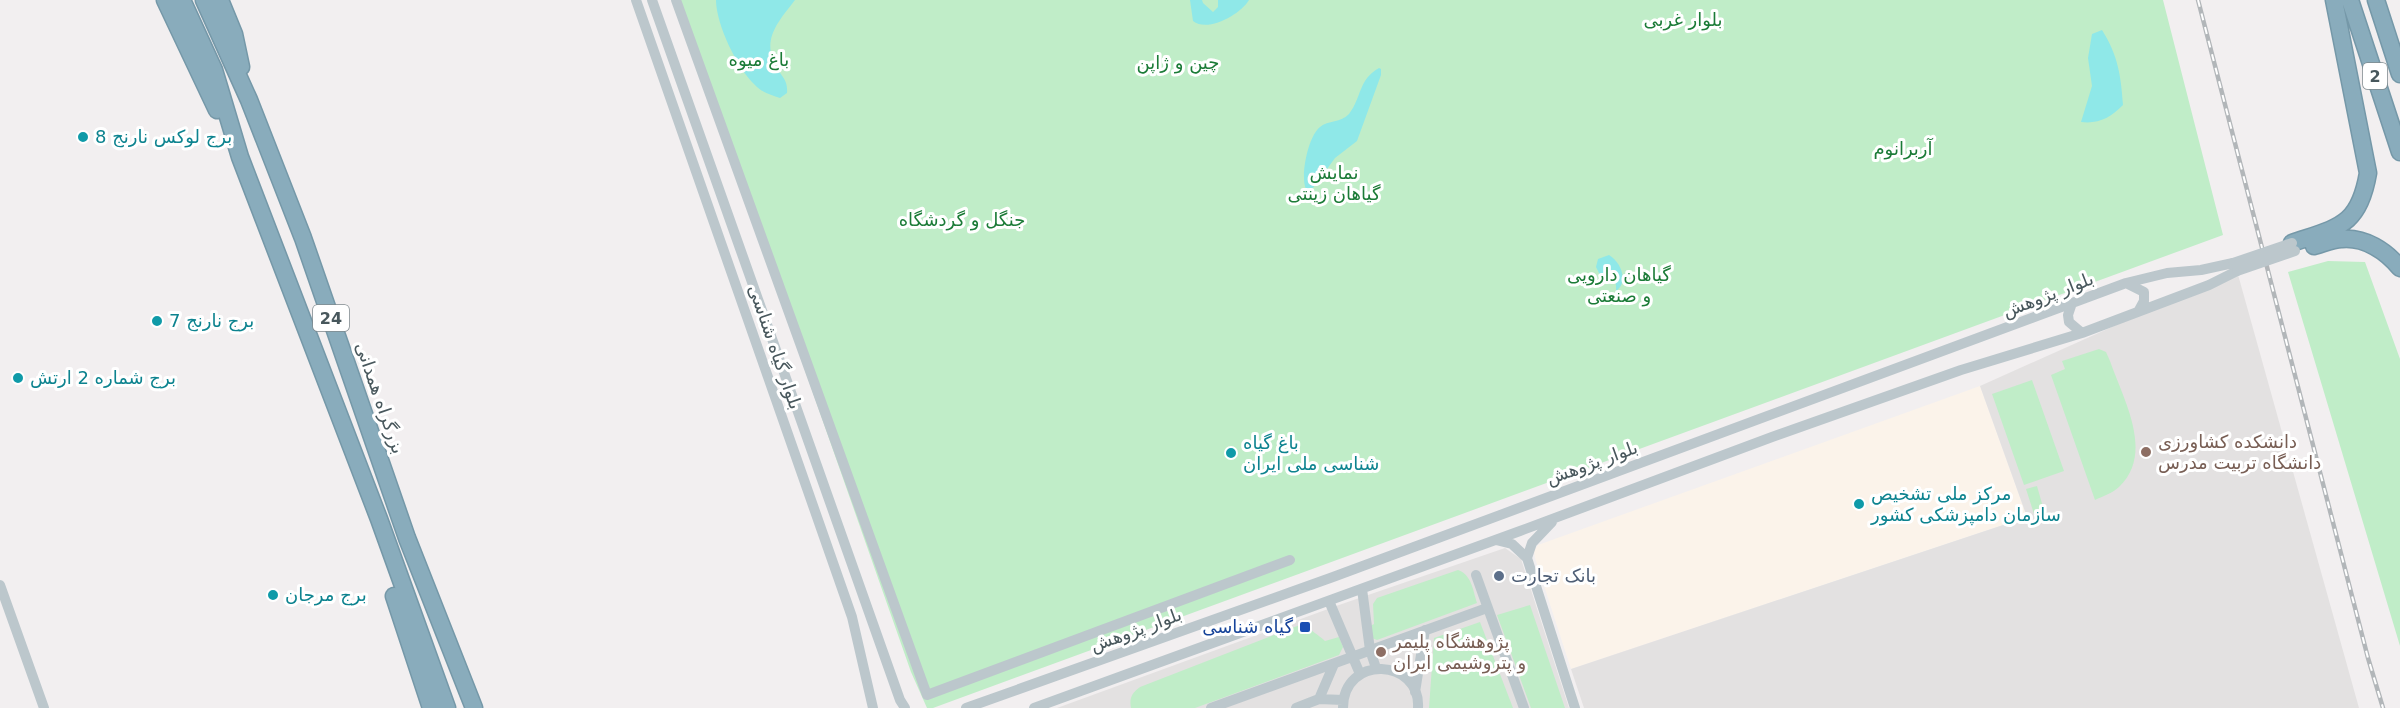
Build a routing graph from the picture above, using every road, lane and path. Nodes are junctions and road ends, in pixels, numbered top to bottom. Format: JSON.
{"nodes":[{"id":1,"x":165,"y":0,"type":"edge"},
{"id":2,"x":182,"y":0,"type":"edge"},
{"id":3,"x":204,"y":0,"type":"edge"},
{"id":4,"x":220,"y":0,"type":"edge"},
{"id":5,"x":636,"y":0,"type":"edge"},
{"id":6,"x":652,"y":0,"type":"edge"},
{"id":7,"x":676,"y":0,"type":"edge"},
{"id":8,"x":2334,"y":0,"type":"edge"},
{"id":9,"x":2350,"y":0,"type":"edge"},
{"id":10,"x":2376,"y":0,"type":"edge"},
{"id":11,"x":2400,"y":74,"type":"edge"},
{"id":12,"x":249,"y":100,"type":"junction"},
{"id":13,"x":2400,"y":152,"type":"edge"},
{"id":14,"x":240,"y":157,"type":"junction"},
{"id":15,"x":2294,"y":247,"type":"junction"},
{"id":16,"x":2235,"y":267,"type":"junction"},
{"id":17,"x":2400,"y":268,"type":"edge"},
{"id":18,"x":2126,"y":283,"type":"junction"},
{"id":19,"x":2072,"y":303,"type":"junction"},
{"id":20,"x":2138,"y":312,"type":"junction"},
{"id":21,"x":2082,"y":333,"type":"junction"},
{"id":22,"x":379,"y":519,"type":"junction"},
{"id":23,"x":1555,"y":519,"type":"junction"},
{"id":24,"x":407,"y":538,"type":"junction"},
{"id":25,"x":1496,"y":540,"type":"junction"},
{"id":26,"x":1527,"y":558,"type":"junction"},
{"id":27,"x":1290,"y":560,"type":"dead end"},
{"id":28,"x":1476,"y":575,"type":"dead end"},
{"id":29,"x":0,"y":585,"type":"edge"},
{"id":30,"x":1362,"y":589,"type":"junction"},
{"id":31,"x":1329,"y":601,"type":"junction"},
{"id":32,"x":1487,"y":608,"type":"junction"},
{"id":33,"x":1425,"y":630,"type":"junction"},
{"id":34,"x":1370,"y":650,"type":"junction"},
{"id":35,"x":1353,"y":656,"type":"junction"},
{"id":36,"x":1334,"y":664,"type":"junction"},
{"id":37,"x":1376,"y":668,"type":"junction"},
{"id":38,"x":1360,"y":674,"type":"junction"},
{"id":39,"x":1415,"y":692,"type":"junction"},
{"id":40,"x":1317,"y":704,"type":"edge"},
{"id":41,"x":1343,"y":704,"type":"edge"},
{"id":42,"x":900,"y":705,"type":"edge"},
{"id":43,"x":44,"y":708,"type":"edge"},
{"id":44,"x":431,"y":708,"type":"edge"},
{"id":45,"x":447,"y":708,"type":"edge"},
{"id":46,"x":474,"y":708,"type":"edge"},
{"id":47,"x":483,"y":708,"type":"edge"},
{"id":48,"x":874,"y":708,"type":"edge"},
{"id":49,"x":966,"y":708,"type":"edge"},
{"id":50,"x":1034,"y":708,"type":"edge"},
{"id":51,"x":1211,"y":708,"type":"edge"},
{"id":52,"x":1296,"y":708,"type":"edge"},
{"id":53,"x":1418,"y":708,"type":"edge"},
{"id":54,"x":1524,"y":708,"type":"edge"},
{"id":55,"x":1575,"y":708,"type":"edge"}],
"edges":[{"from":1,"to":14,"type":"highway"},
{"from":2,"to":14,"type":"highway","number":"24"},
{"from":3,"to":12,"type":"highway","name":"بزرگراه همدانی","number":"24"},
{"from":4,"to":12,"type":"highway","name":"بزرگراه همدانی"},
{"from":5,"to":48,"type":"street","name":"بلوار گیاه شناسی"},
{"from":6,"to":42,"type":"street","name":"بلوار گیاه شناسی"},
{"from":7,"to":27,"type":"street"},
{"from":8,"to":15,"type":"highway"},
{"from":9,"to":13,"type":"highway","number":"2"},
{"from":10,"to":11,"type":"highway","number":"2"},
{"from":12,"to":24,"type":"highway","name":"بزرگراه همدانی","number":"24"},
{"from":14,"to":22,"type":"highway","number":"24"},
{"from":15,"to":16,"type":"street","bridge":true},
{"from":15,"to":17,"type":"highway"},
{"from":16,"to":18,"type":"street","name":"بلوار پژوهش"},
{"from":16,"to":20,"type":"street"},
{"from":18,"to":19,"type":"street","name":"بلوار پژوهش"},
{"from":18,"to":20,"type":"street"},
{"from":19,"to":21,"type":"street"},
{"from":19,"to":49,"type":"street","name":"بلوار پژوهش"},
{"from":20,"to":21,"type":"street"},
{"from":21,"to":23,"type":"street"},
{"from":22,"to":44,"type":"highway"},
{"from":22,"to":45,"type":"highway","number":"24"},
{"from":23,"to":25,"type":"street"},
{"from":23,"to":26,"type":"street"},
{"from":24,"to":46,"type":"highway","name":"بزرگراه همدانی","number":"24"},
{"from":24,"to":47,"type":"highway"},
{"from":25,"to":26,"type":"street"},
{"from":25,"to":30,"type":"street"},
{"from":26,"to":55,"type":"street"},
{"from":28,"to":32,"type":"street"},
{"from":29,"to":43,"type":"street"},
{"from":30,"to":31,"type":"street"},
{"from":30,"to":34,"type":"street"},
{"from":31,"to":35,"type":"street"},
{"from":31,"to":50,"type":"street"},
{"from":32,"to":33,"type":"street"},
{"from":32,"to":54,"type":"street"},
{"from":33,"to":34,"type":"street"},
{"from":33,"to":39,"type":"street"},
{"from":34,"to":35,"type":"street"},
{"from":34,"to":37,"type":"street"},
{"from":35,"to":36,"type":"street"},
{"from":35,"to":38,"type":"street"},
{"from":36,"to":40,"type":"street"},
{"from":36,"to":51,"type":"street"},
{"from":37,"to":38,"type":"street"},
{"from":37,"to":39,"type":"street"},
{"from":38,"to":41,"type":"street"},
{"from":39,"to":53,"type":"street"},
{"from":40,"to":41,"type":"street"},
{"from":40,"to":52,"type":"street"}]}
